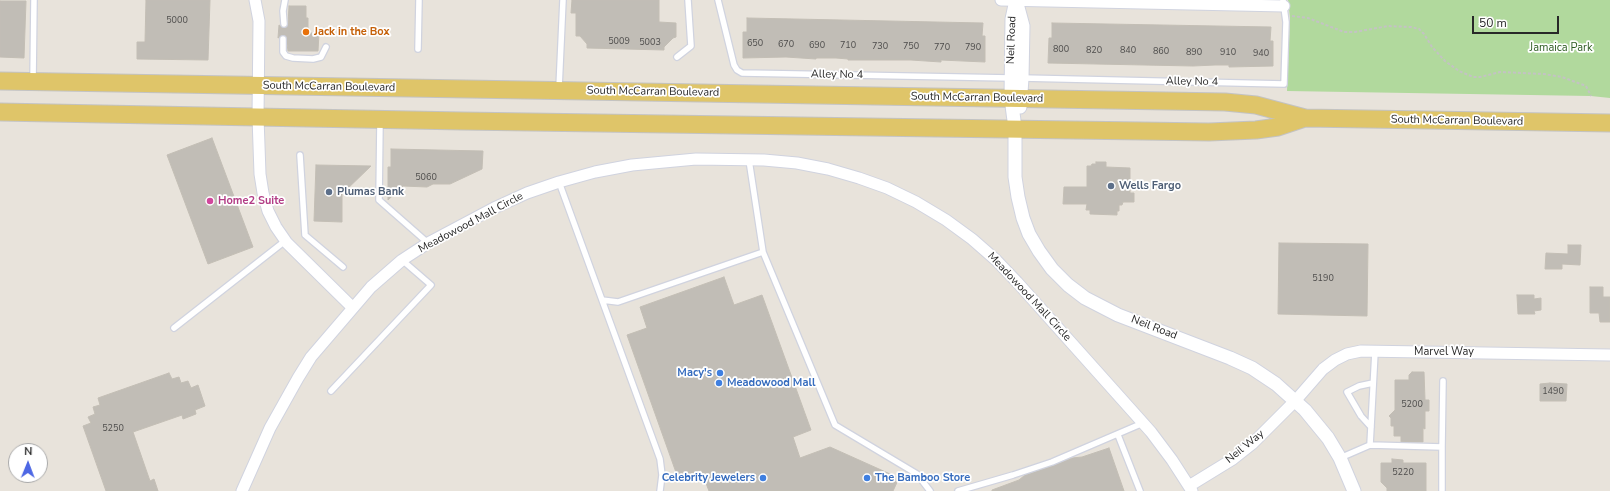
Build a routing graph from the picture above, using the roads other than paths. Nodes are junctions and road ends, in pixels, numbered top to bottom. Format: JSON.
{"nodes":[{"id":1,"x":34,"y":0,"type":"edge"},
{"id":2,"x":256,"y":0,"type":"edge"},
{"id":3,"x":285,"y":0,"type":"edge"},
{"id":4,"x":418,"y":0,"type":"edge"},
{"id":5,"x":563,"y":0,"type":"edge"},
{"id":6,"x":688,"y":0,"type":"edge"},
{"id":7,"x":718,"y":0,"type":"edge"},
{"id":8,"x":1001,"y":0,"type":"edge"},
{"id":9,"x":1016,"y":0,"type":"edge"},
{"id":10,"x":1105,"y":1,"type":"edge"},
{"id":11,"x":1191,"y":2,"type":"edge"},
{"id":12,"x":1284,"y":7,"type":"edge"},
{"id":13,"x":284,"y":24,"type":"dead end"},
{"id":14,"x":283,"y":39,"type":"dead end"},
{"id":15,"x":326,"y":47,"type":"dead end"},
{"id":16,"x":418,"y":49,"type":"dead end"},
{"id":17,"x":677,"y":57,"type":"dead end"},
{"id":18,"x":1017,"y":78,"type":"junction"},
{"id":19,"x":0,"y":82,"type":"edge"},
{"id":20,"x":33,"y":82,"type":"junction"},
{"id":21,"x":259,"y":86,"type":"junction"},
{"id":22,"x":559,"y":90,"type":"junction"},
{"id":23,"x":1016,"y":98,"type":"junction"},
{"id":24,"x":0,"y":112,"type":"edge"},
{"id":25,"x":258,"y":117,"type":"junction"},
{"id":26,"x":1305,"y":118,"type":"junction"},
{"id":27,"x":380,"y":119,"type":"junction"},
{"id":28,"x":1610,"y":123,"type":"edge"},
{"id":29,"x":1015,"y":128,"type":"junction"},
{"id":30,"x":300,"y":155,"type":"dead end"},
{"id":31,"x":749,"y":160,"type":"junction"},
{"id":32,"x":559,"y":182,"type":"junction"},
{"id":33,"x":285,"y":241,"type":"junction"},
{"id":34,"x":428,"y":243,"type":"junction"},
{"id":35,"x":763,"y":252,"type":"junction"},
{"id":36,"x":402,"y":260,"type":"junction"},
{"id":37,"x":343,"y":268,"type":"dead end"},
{"id":38,"x":602,"y":300,"type":"junction"},
{"id":39,"x":353,"y":308,"type":"junction"},
{"id":40,"x":174,"y":328,"type":"dead end"},
{"id":41,"x":1375,"y":352,"type":"junction"},
{"id":42,"x":1610,"y":355,"type":"edge"},
{"id":43,"x":1444,"y":381,"type":"dead end"},
{"id":44,"x":1374,"y":383,"type":"junction"},
{"id":45,"x":331,"y":391,"type":"dead end"},
{"id":46,"x":1296,"y":400,"type":"junction"},
{"id":47,"x":1143,"y":423,"type":"junction"},
{"id":48,"x":1371,"y":427,"type":"junction"},
{"id":49,"x":1118,"y":435,"type":"junction"},
{"id":50,"x":1370,"y":445,"type":"junction"},
{"id":51,"x":1442,"y":447,"type":"junction"},
{"id":52,"x":1340,"y":458,"type":"junction"},
{"id":53,"x":1190,"y":488,"type":"edge"},
{"id":54,"x":1442,"y":490,"type":"dead end"},
{"id":55,"x":242,"y":491,"type":"edge"},
{"id":56,"x":660,"y":491,"type":"edge"},
{"id":57,"x":930,"y":491,"type":"edge"},
{"id":58,"x":958,"y":491,"type":"edge"},
{"id":59,"x":1140,"y":491,"type":"edge"},
{"id":60,"x":1354,"y":491,"type":"edge"}],
"edges":[{"from":1,"to":20,"type":"lane"},
{"from":2,"to":21,"type":"street"},
{"from":3,"to":13,"type":"lane"},
{"from":4,"to":16,"type":"lane"},
{"from":5,"to":22,"type":"lane"},
{"from":6,"to":17,"type":"lane"},
{"from":7,"to":18,"type":"lane","name":"Alley No 4"},
{"from":8,"to":9,"type":"street"},
{"from":9,"to":10,"type":"street"},
{"from":9,"to":18,"type":"street","name":"Neil Road"},
{"from":10,"to":11,"type":"street"},
{"from":11,"to":12,"type":"street"},
{"from":12,"to":18,"type":"lane","name":"Alley No 4"},
{"from":14,"to":15,"type":"lane"},
{"from":18,"to":23,"type":"street","name":"Neil Road"},
{"from":19,"to":20,"type":"main road","name":"South McCarran Boulevard"},
{"from":20,"to":21,"type":"main road","name":"South McCarran Boulevard"},
{"from":21,"to":22,"type":"main road","name":"South McCarran Boulevard"},
{"from":21,"to":25,"type":"street"},
{"from":22,"to":23,"type":"main road","name":"South McCarran Boulevard"},
{"from":23,"to":26,"type":"main road","name":"South McCarran Boulevard"},
{"from":23,"to":29,"type":"street","name":"Neil Road"},
{"from":24,"to":25,"type":"main road","name":"South McCarran Boulevard"},
{"from":25,"to":27,"type":"main road","name":"South McCarran Boulevard"},
{"from":25,"to":33,"type":"street"},
{"from":26,"to":28,"type":"main road","name":"South McCarran Boulevard"},
{"from":26,"to":29,"type":"main road","name":"South McCarran Boulevard"},
{"from":27,"to":29,"type":"main road","name":"South McCarran Boulevard"},
{"from":27,"to":34,"type":"lane"},
{"from":29,"to":46,"type":"street","name":"Neil Road"},
{"from":30,"to":37,"type":"lane"},
{"from":31,"to":32,"type":"street","name":"Meadowood Mall Circle"},
{"from":31,"to":35,"type":"lane"},
{"from":31,"to":47,"type":"street","name":"Meadowood Mall Circle"},
{"from":32,"to":34,"type":"street","name":"Meadowood Mall Circle"},
{"from":32,"to":38,"type":"lane"},
{"from":33,"to":39,"type":"street"},
{"from":33,"to":40,"type":"lane"},
{"from":34,"to":36,"type":"street","name":"Meadowood Mall Circle"},
{"from":35,"to":38,"type":"lane"},
{"from":35,"to":57,"type":"lane"},
{"from":36,"to":39,"type":"street","name":"Meadowood Mall Circle"},
{"from":36,"to":45,"type":"lane"},
{"from":38,"to":56,"type":"lane"},
{"from":39,"to":55,"type":"street","name":"Meadowood Mall Circle"},
{"from":41,"to":42,"type":"street","name":"Marvel Way"},
{"from":41,"to":44,"type":"lane"},
{"from":41,"to":46,"type":"street","name":"Marvel Way"},
{"from":43,"to":51,"type":"lane"},
{"from":44,"to":48,"type":"lane"},
{"from":44,"to":48,"type":"lane"},
{"from":46,"to":52,"type":"street","name":"Neil Road"},
{"from":46,"to":53,"type":"street","name":"Neil Way"},
{"from":47,"to":49,"type":"lane"},
{"from":47,"to":53,"type":"street","name":"Meadowood Mall Circle"},
{"from":48,"to":50,"type":"lane"},
{"from":49,"to":58,"type":"lane"},
{"from":49,"to":59,"type":"lane"},
{"from":50,"to":51,"type":"lane"},
{"from":50,"to":52,"type":"lane"},
{"from":51,"to":54,"type":"lane"},
{"from":52,"to":60,"type":"street","name":"Neil Road"}]}
